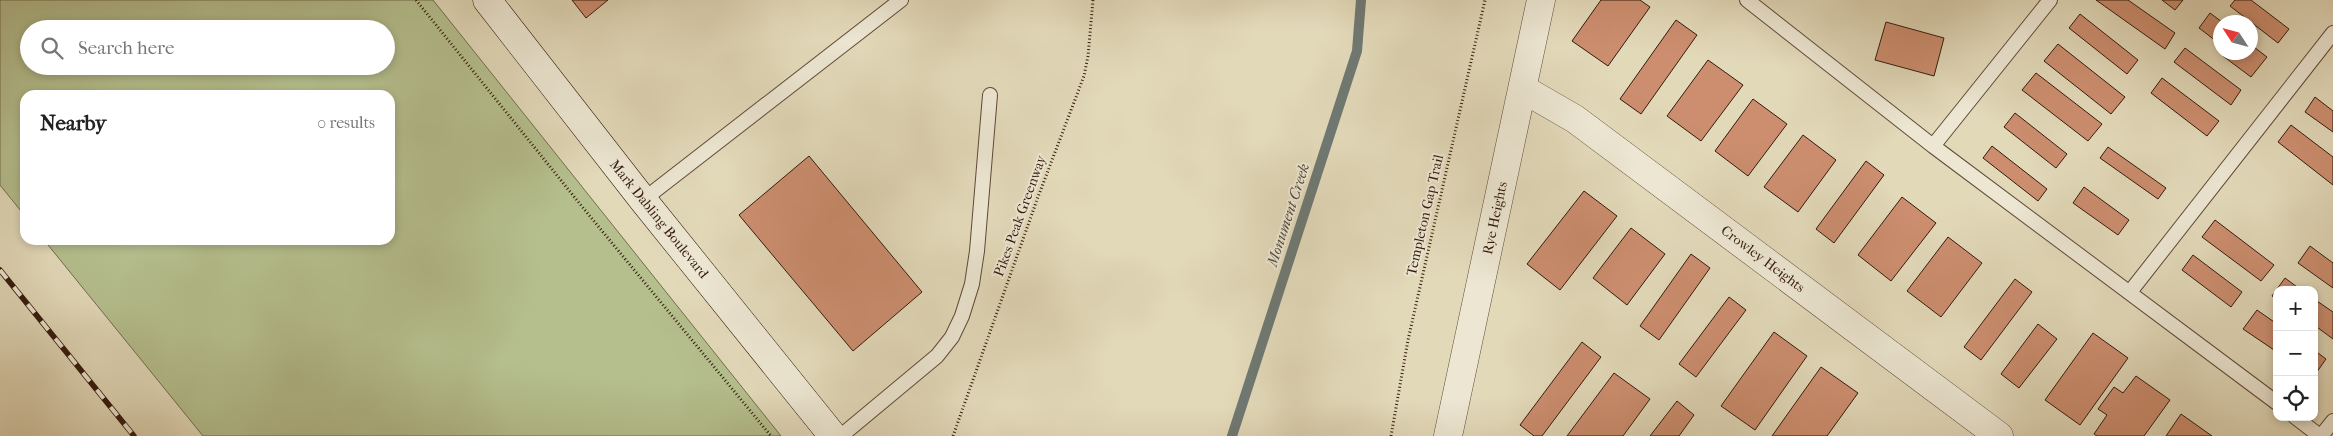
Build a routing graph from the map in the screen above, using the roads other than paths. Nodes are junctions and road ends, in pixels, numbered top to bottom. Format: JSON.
{"nodes":[{"id":1,"x":487,"y":0,"type":"edge"},
{"id":2,"x":901,"y":0,"type":"edge"},
{"id":3,"x":1541,"y":0,"type":"edge"},
{"id":4,"x":1747,"y":0,"type":"edge"},
{"id":5,"x":2050,"y":0,"type":"edge"},
{"id":6,"x":2333,"y":34,"type":"edge"},
{"id":7,"x":1523,"y":89,"type":"junction"},
{"id":8,"x":990,"y":95,"type":"dead end"},
{"id":9,"x":1933,"y":146,"type":"junction"},
{"id":10,"x":642,"y":200,"type":"junction"},
{"id":11,"x":2130,"y":292,"type":"junction"},
{"id":12,"x":2273,"y":400,"type":"edge"},
{"id":13,"x":2300,"y":421,"type":"edge"},
{"id":14,"x":2333,"y":421,"type":"edge"},
{"id":15,"x":833,"y":436,"type":"edge"},
{"id":16,"x":841,"y":436,"type":"edge"},
{"id":17,"x":1448,"y":436,"type":"edge"},
{"id":18,"x":1999,"y":436,"type":"edge"},
{"id":19,"x":2321,"y":436,"type":"edge"}],
"edges":[{"from":1,"to":10,"type":"street","name":"Mark Dabling Boulevard"},
{"from":2,"to":10,"type":"lane"},
{"from":3,"to":7,"type":"street","name":"Rye Heights"},
{"from":4,"to":9,"type":"lane"},
{"from":5,"to":9,"type":"lane"},
{"from":6,"to":11,"type":"lane"},
{"from":7,"to":17,"type":"street","name":"Rye Heights"},
{"from":7,"to":18,"type":"street","name":"Crowley Heights"},
{"from":8,"to":16,"type":"lane"},
{"from":9,"to":11,"type":"lane"},
{"from":10,"to":15,"type":"street","name":"Mark Dabling Boulevard"},
{"from":11,"to":12,"type":"lane"},
{"from":13,"to":19,"type":"lane"},
{"from":14,"to":19,"type":"lane"}]}
